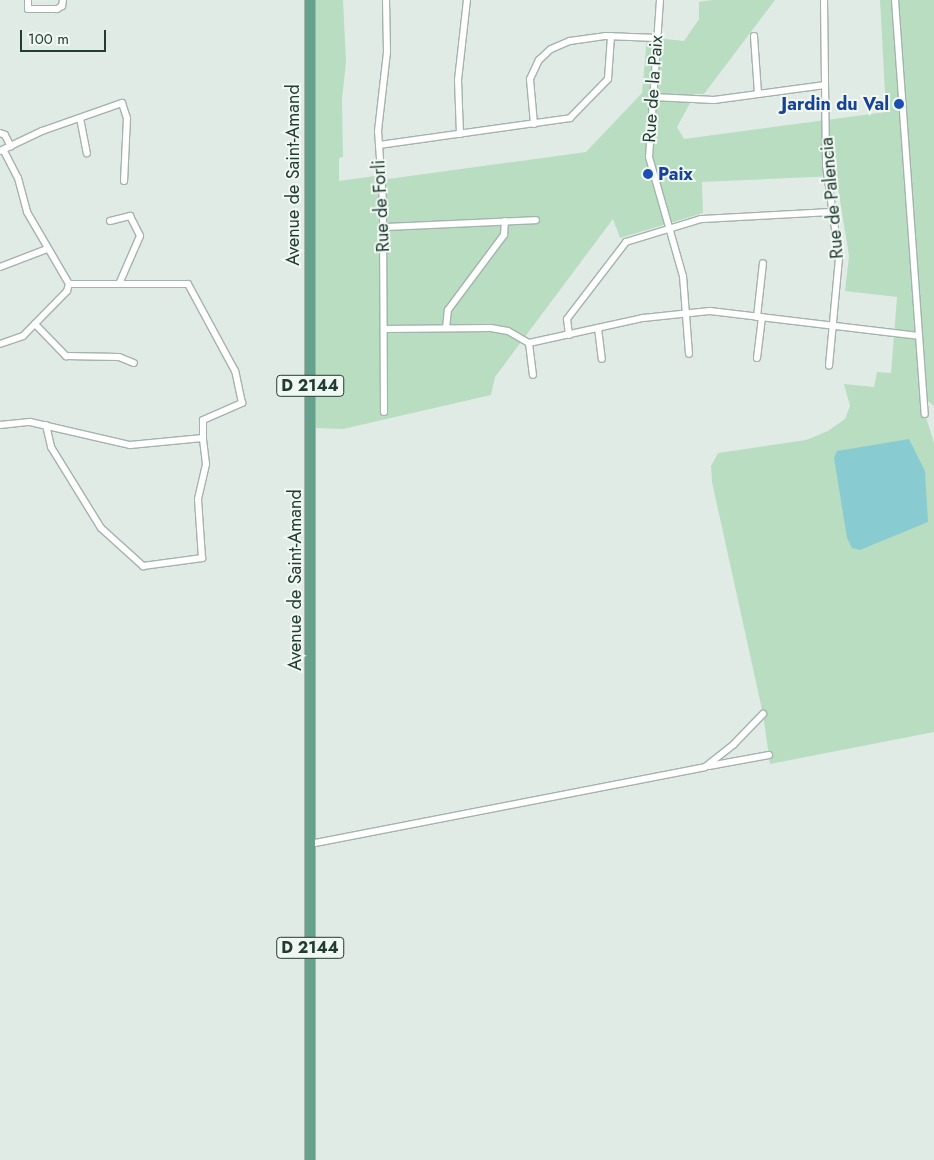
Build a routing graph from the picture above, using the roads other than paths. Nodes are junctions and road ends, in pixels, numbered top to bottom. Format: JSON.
{"nodes":[{"id":1,"x":28,"y":0,"type":"edge"},
{"id":2,"x":63,"y":0,"type":"edge"},
{"id":3,"x":310,"y":0,"type":"edge"},
{"id":4,"x":386,"y":0,"type":"edge"},
{"id":5,"x":467,"y":0,"type":"edge"},
{"id":6,"x":660,"y":0,"type":"edge"},
{"id":7,"x":824,"y":0,"type":"edge"},
{"id":8,"x":895,"y":0,"type":"edge"},
{"id":9,"x":611,"y":36,"type":"junction"},
{"id":10,"x":754,"y":36,"type":"dead end"},
{"id":11,"x":657,"y":38,"type":"junction"},
{"id":12,"x":825,"y":85,"type":"junction"},
{"id":13,"x":758,"y":94,"type":"junction"},
{"id":14,"x":653,"y":97,"type":"junction"},
{"id":15,"x":80,"y":118,"type":"junction"},
{"id":16,"x":534,"y":124,"type":"junction"},
{"id":17,"x":0,"y":133,"type":"edge"},
{"id":18,"x":460,"y":134,"type":"junction"},
{"id":19,"x":379,"y":145,"type":"junction"},
{"id":20,"x":11,"y":147,"type":"junction"},
{"id":21,"x":2,"y":151,"type":"edge"},
{"id":22,"x":87,"y":153,"type":"dead end"},
{"id":23,"x":124,"y":181,"type":"dead end"},
{"id":24,"x":832,"y":212,"type":"junction"},
{"id":25,"x":536,"y":220,"type":"dead end"},
{"id":26,"x":110,"y":221,"type":"dead end"},
{"id":27,"x":505,"y":221,"type":"junction"},
{"id":28,"x":384,"y":227,"type":"junction"},
{"id":29,"x":669,"y":229,"type":"junction"},
{"id":30,"x":47,"y":249,"type":"junction"},
{"id":31,"x":763,"y":263,"type":"dead end"},
{"id":32,"x":0,"y":267,"type":"edge"},
{"id":33,"x":69,"y":284,"type":"junction"},
{"id":34,"x":119,"y":284,"type":"junction"},
{"id":35,"x":687,"y":315,"type":"junction"},
{"id":36,"x":760,"y":317,"type":"junction"},
{"id":37,"x":35,"y":324,"type":"junction"},
{"id":38,"x":833,"y":326,"type":"junction"},
{"id":39,"x":384,"y":328,"type":"junction"},
{"id":40,"x":446,"y":328,"type":"junction"},
{"id":41,"x":598,"y":328,"type":"junction"},
{"id":42,"x":569,"y":335,"type":"junction"},
{"id":43,"x":919,"y":336,"type":"junction"},
{"id":44,"x":529,"y":343,"type":"junction"},
{"id":45,"x":0,"y":344,"type":"edge"},
{"id":46,"x":689,"y":354,"type":"dead end"},
{"id":47,"x":757,"y":358,"type":"dead end"},
{"id":48,"x":602,"y":359,"type":"dead end"},
{"id":49,"x":134,"y":363,"type":"dead end"},
{"id":50,"x":829,"y":366,"type":"dead end"},
{"id":51,"x":533,"y":374,"type":"dead end"},
{"id":52,"x":384,"y":412,"type":"dead end"},
{"id":53,"x":925,"y":414,"type":"dead end"},
{"id":54,"x":0,"y":425,"type":"edge"},
{"id":55,"x":46,"y":425,"type":"junction"},
{"id":56,"x":203,"y":438,"type":"junction"},
{"id":57,"x":763,"y":714,"type":"dead end"},
{"id":58,"x":769,"y":755,"type":"dead end"},
{"id":59,"x":705,"y":767,"type":"junction"},
{"id":60,"x":310,"y":844,"type":"junction"},
{"id":61,"x":310,"y":1160,"type":"edge"}],
"edges":[{"from":1,"to":2,"type":"street"},
{"from":3,"to":60,"type":"main road","name":"Avenue de Saint-Amand","number":"D 2144"},
{"from":4,"to":19,"type":"street","name":"Rue de Forli"},
{"from":5,"to":18,"type":"street"},
{"from":6,"to":11,"type":"street","name":"Rue de la Paix"},
{"from":7,"to":12,"type":"street","name":"Rue de Palencia"},
{"from":8,"to":43,"type":"street"},
{"from":9,"to":11,"type":"street"},
{"from":9,"to":16,"type":"street"},
{"from":9,"to":16,"type":"street"},
{"from":10,"to":13,"type":"street"},
{"from":11,"to":14,"type":"street","name":"Rue de la Paix"},
{"from":12,"to":13,"type":"street"},
{"from":12,"to":24,"type":"street","name":"Rue de Palencia"},
{"from":13,"to":14,"type":"street"},
{"from":14,"to":29,"type":"street","name":"Rue de la Paix"},
{"from":15,"to":20,"type":"street"},
{"from":15,"to":22,"type":"street"},
{"from":15,"to":23,"type":"street"},
{"from":16,"to":18,"type":"street"},
{"from":17,"to":20,"type":"street"},
{"from":18,"to":19,"type":"street"},
{"from":19,"to":28,"type":"street","name":"Rue de Forli"},
{"from":20,"to":21,"type":"street"},
{"from":21,"to":30,"type":"street"},
{"from":24,"to":29,"type":"street"},
{"from":24,"to":38,"type":"street","name":"Rue de Palencia"},
{"from":25,"to":27,"type":"street"},
{"from":26,"to":34,"type":"street"},
{"from":27,"to":28,"type":"street"},
{"from":27,"to":40,"type":"street"},
{"from":28,"to":39,"type":"street","name":"Rue de Forli"},
{"from":29,"to":35,"type":"street","name":"Rue de la Paix"},
{"from":29,"to":42,"type":"street"},
{"from":30,"to":32,"type":"street"},
{"from":30,"to":33,"type":"street"},
{"from":31,"to":36,"type":"street"},
{"from":33,"to":34,"type":"street"},
{"from":33,"to":37,"type":"street"},
{"from":34,"to":56,"type":"street"},
{"from":35,"to":36,"type":"street"},
{"from":35,"to":41,"type":"street"},
{"from":35,"to":46,"type":"street","name":"Rue de la Paix"},
{"from":36,"to":38,"type":"street"},
{"from":36,"to":47,"type":"street"},
{"from":37,"to":45,"type":"street"},
{"from":37,"to":49,"type":"street"},
{"from":38,"to":43,"type":"street"},
{"from":38,"to":50,"type":"street","name":"Rue de Palencia"},
{"from":39,"to":40,"type":"street"},
{"from":39,"to":52,"type":"street","name":"Rue de Forli"},
{"from":40,"to":44,"type":"street"},
{"from":41,"to":42,"type":"street"},
{"from":41,"to":48,"type":"street"},
{"from":42,"to":44,"type":"street"},
{"from":43,"to":53,"type":"street"},
{"from":44,"to":51,"type":"street"},
{"from":54,"to":55,"type":"street"},
{"from":55,"to":56,"type":"street"},
{"from":55,"to":56,"type":"street"},
{"from":57,"to":59,"type":"street"},
{"from":58,"to":59,"type":"street"},
{"from":59,"to":60,"type":"street"},
{"from":60,"to":61,"type":"main road","name":"Avenue de Saint-Amand","number":"D 2144"}]}
